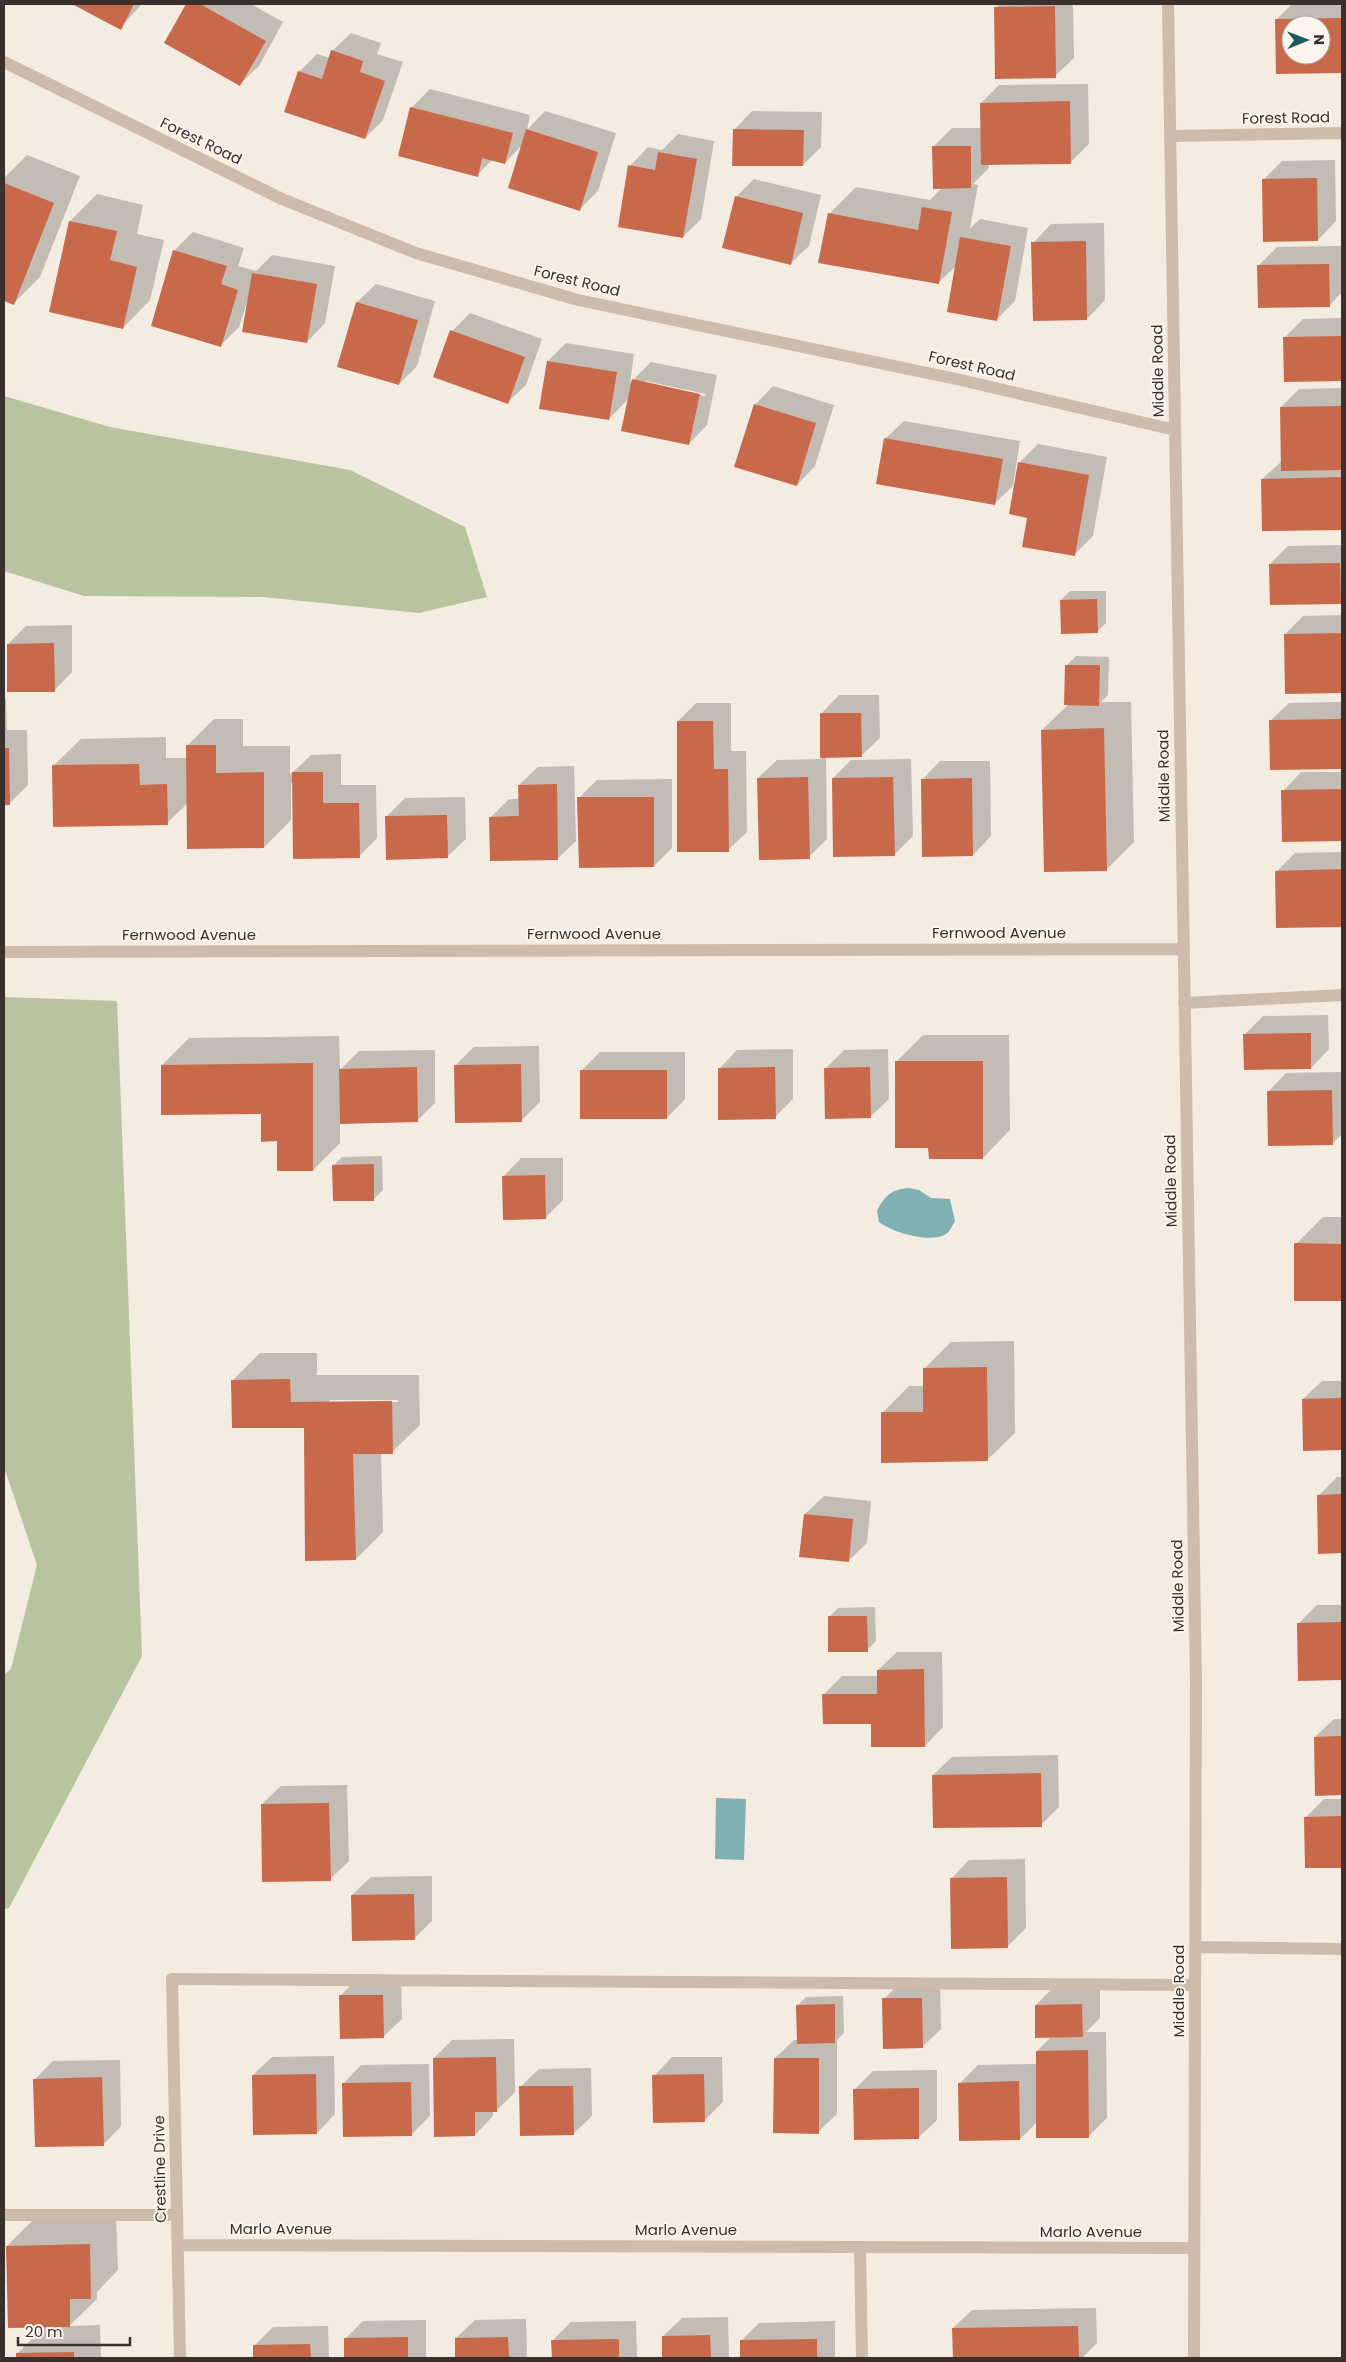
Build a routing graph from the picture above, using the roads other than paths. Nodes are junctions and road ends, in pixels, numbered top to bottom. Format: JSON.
{"nodes":[{"id":1,"x":1168,"y":4,"type":"edge"},
{"id":2,"x":4,"y":62,"type":"edge"},
{"id":3,"x":1342,"y":133,"type":"edge"},
{"id":4,"x":1170,"y":136,"type":"junction"},
{"id":5,"x":1175,"y":430,"type":"junction"},
{"id":6,"x":1184,"y":949,"type":"junction"},
{"id":7,"x":4,"y":952,"type":"edge"},
{"id":8,"x":1342,"y":995,"type":"edge"},
{"id":9,"x":1184,"y":1003,"type":"junction"},
{"id":10,"x":1195,"y":1947,"type":"junction"},
{"id":11,"x":1342,"y":1949,"type":"edge"},
{"id":12,"x":1195,"y":1985,"type":"junction"},
{"id":13,"x":4,"y":2215,"type":"edge"},
{"id":14,"x":177,"y":2215,"type":"junction"},
{"id":15,"x":178,"y":2245,"type":"junction"},
{"id":16,"x":860,"y":2247,"type":"junction"},
{"id":17,"x":1194,"y":2248,"type":"junction"},
{"id":18,"x":180,"y":2358,"type":"edge"},
{"id":19,"x":862,"y":2358,"type":"edge"},
{"id":20,"x":1194,"y":2358,"type":"edge"}],
"edges":[{"from":1,"to":4,"type":"street","name":"Middle Road"},
{"from":2,"to":5,"type":"street","name":"Forest Road"},
{"from":3,"to":4,"type":"street","name":"Forest Road"},
{"from":4,"to":5,"type":"street","name":"Middle Road"},
{"from":5,"to":6,"type":"street","name":"Middle Road"},
{"from":6,"to":7,"type":"street","name":"Fernwood Avenue"},
{"from":6,"to":9,"type":"street","name":"Middle Road"},
{"from":8,"to":9,"type":"street"},
{"from":9,"to":10,"type":"street","name":"Middle Road"},
{"from":10,"to":11,"type":"street"},
{"from":10,"to":12,"type":"street","name":"Middle Road"},
{"from":12,"to":14,"type":"street","name":"Crestline Drive"},
{"from":12,"to":17,"type":"street","name":"Middle Road"},
{"from":13,"to":14,"type":"street"},
{"from":14,"to":15,"type":"street","name":"Crestline Drive"},
{"from":15,"to":16,"type":"street","name":"Marlo Avenue"},
{"from":15,"to":18,"type":"street","name":"Crestline Drive"},
{"from":16,"to":17,"type":"street","name":"Marlo Avenue"},
{"from":16,"to":19,"type":"street"},
{"from":17,"to":20,"type":"street","name":"Middle Road"}]}
